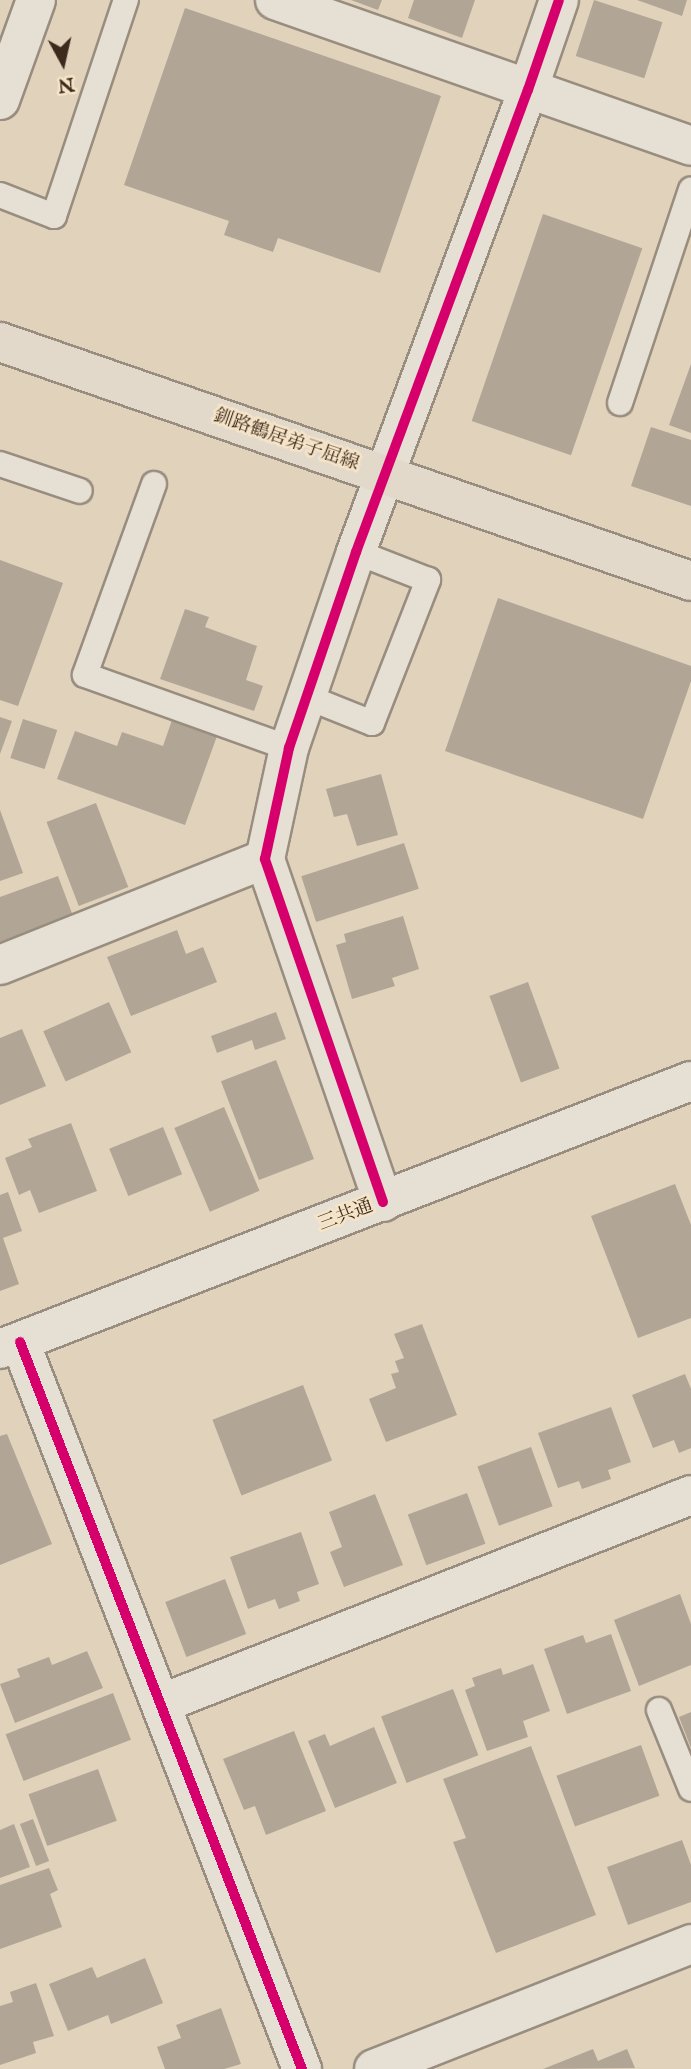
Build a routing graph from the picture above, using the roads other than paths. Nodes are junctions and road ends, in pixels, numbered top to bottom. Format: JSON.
{"nodes":[{"id":1,"x":36,"y":0,"type":"edge"},
{"id":2,"x":127,"y":0,"type":"edge"},
{"id":3,"x":275,"y":0,"type":"edge"},
{"id":4,"x":559,"y":0,"type":"edge"},
{"id":5,"x":528,"y":90,"type":"junction"},
{"id":6,"x":0,"y":100,"type":"edge"},
{"id":7,"x":691,"y":146,"type":"edge"},
{"id":8,"x":691,"y":189,"type":"edge"},
{"id":9,"x":0,"y":195,"type":"edge"},
{"id":10,"x":0,"y":342,"type":"edge"},
{"id":11,"x":620,"y":403,"type":"dead end"},
{"id":12,"x":0,"y":464,"type":"edge"},
{"id":13,"x":382,"y":475,"type":"junction"},
{"id":14,"x":154,"y":484,"type":"dead end"},
{"id":15,"x":80,"y":491,"type":"dead end"},
{"id":16,"x":356,"y":552,"type":"junction"},
{"id":17,"x":691,"y":581,"type":"edge"},
{"id":18,"x":307,"y":697,"type":"junction"},
{"id":19,"x":289,"y":748,"type":"junction"},
{"id":20,"x":265,"y":859,"type":"junction"},
{"id":21,"x":0,"y":965,"type":"edge"},
{"id":22,"x":691,"y":1081,"type":"edge"},
{"id":23,"x":383,"y":1202,"type":"junction"},
{"id":24,"x":10,"y":1346,"type":"edge"},
{"id":25,"x":691,"y":1496,"type":"edge"},
{"id":26,"x":163,"y":1703,"type":"junction"},
{"id":27,"x":659,"y":1710,"type":"dead end"},
{"id":28,"x":691,"y":1789,"type":"edge"},
{"id":29,"x":691,"y":1944,"type":"edge"},
{"id":30,"x":302,"y":2069,"type":"edge"},
{"id":31,"x":374,"y":2069,"type":"edge"}],
"edges":[{"from":1,"to":6,"type":"street"},
{"from":2,"to":9,"type":"lane"},
{"from":3,"to":5,"type":"street"},
{"from":4,"to":5,"type":"street"},
{"from":5,"to":7,"type":"street"},
{"from":5,"to":13,"type":"street"},
{"from":8,"to":11,"type":"lane"},
{"from":10,"to":13,"type":"main road","name":"釧路鶴居弟子屈線"},
{"from":12,"to":15,"type":"lane"},
{"from":13,"to":16,"type":"street"},
{"from":13,"to":17,"type":"main road","name":"釧路鶴居弟子屈線"},
{"from":14,"to":19,"type":"lane"},
{"from":16,"to":18,"type":"street"},
{"from":16,"to":18,"type":"lane"},
{"from":18,"to":19,"type":"street"},
{"from":19,"to":20,"type":"street"},
{"from":20,"to":21,"type":"street"},
{"from":20,"to":23,"type":"street"},
{"from":22,"to":23,"type":"street","name":"三共通"},
{"from":23,"to":24,"type":"street","name":"三共通"},
{"from":24,"to":26,"type":"street"},
{"from":25,"to":26,"type":"street"},
{"from":26,"to":30,"type":"street"},
{"from":27,"to":28,"type":"lane"},
{"from":29,"to":31,"type":"street"}]}
